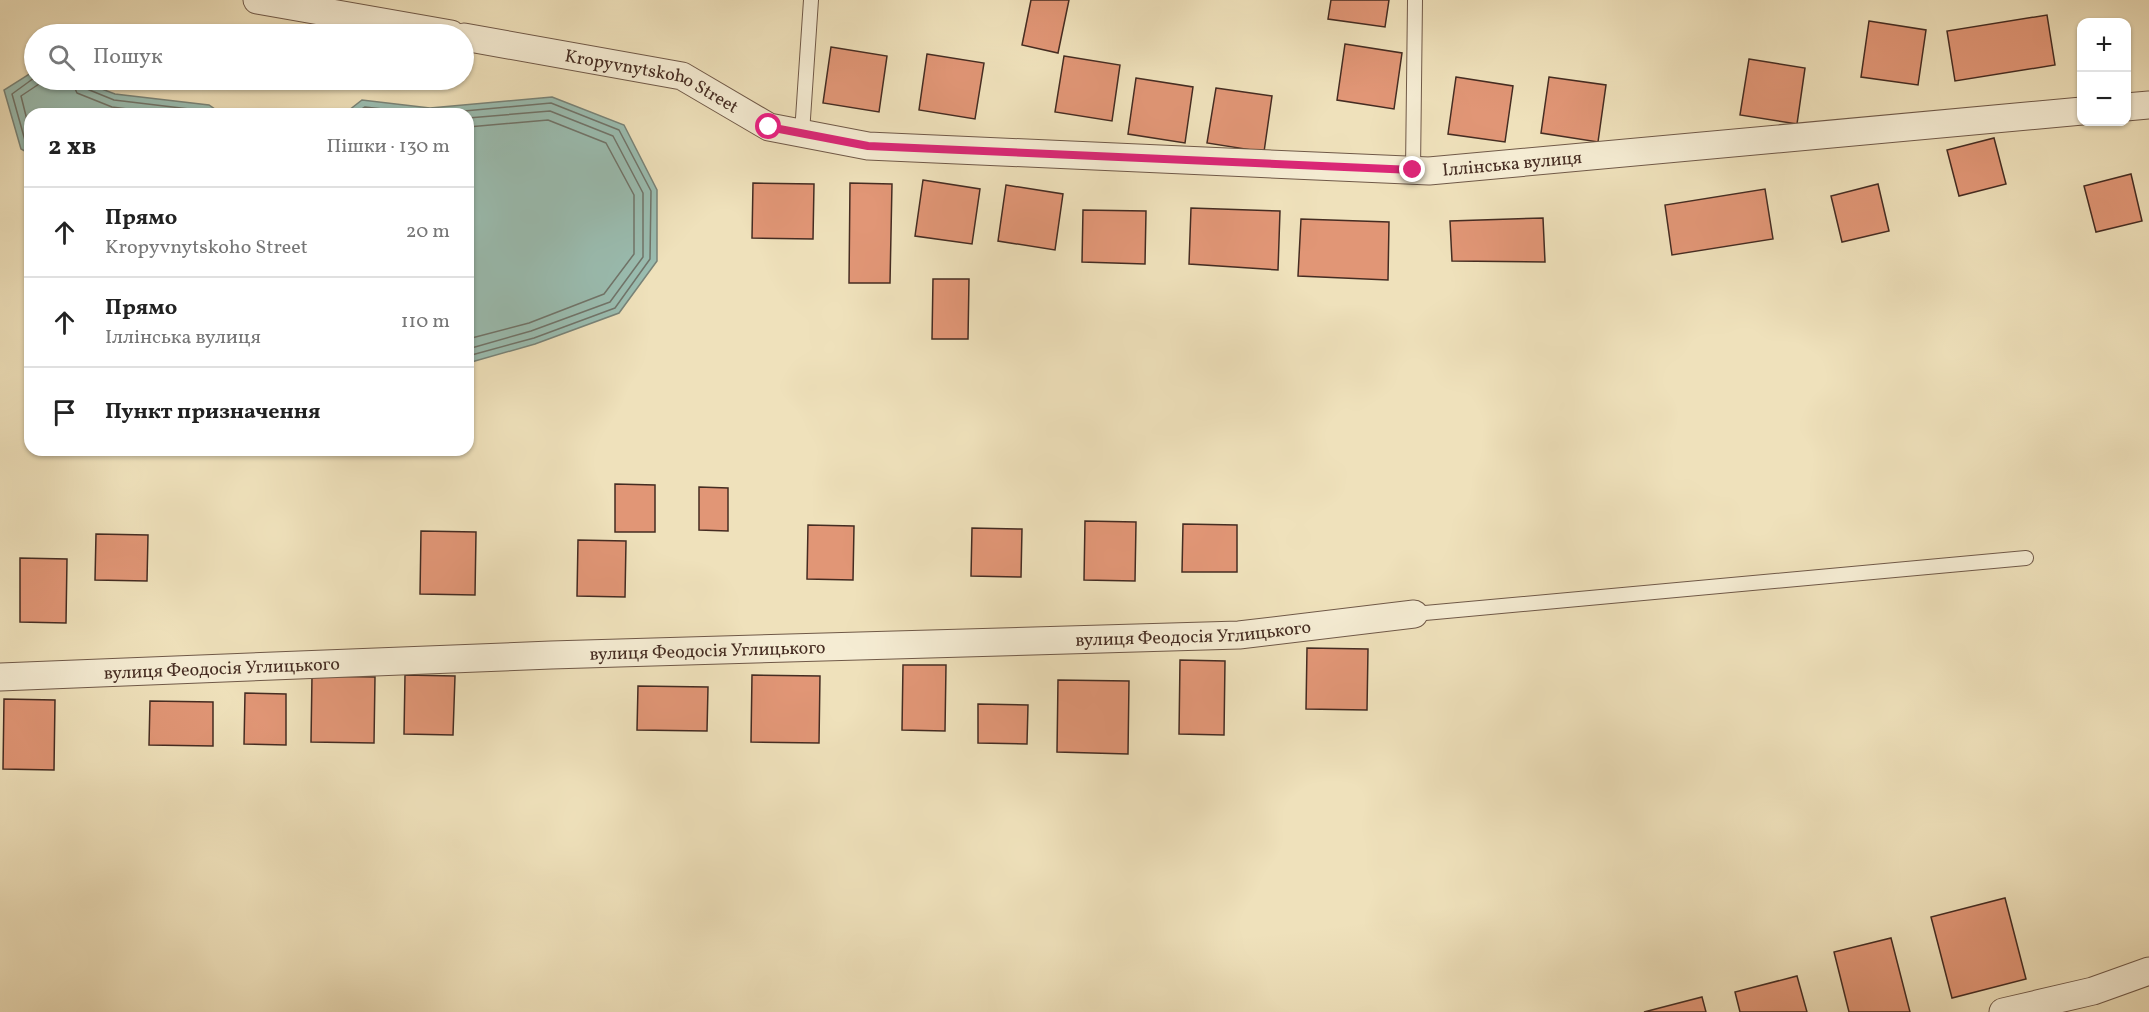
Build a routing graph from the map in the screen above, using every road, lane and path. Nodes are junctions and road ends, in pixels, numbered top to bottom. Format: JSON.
{"nodes":[{"id":1,"x":257,"y":0,"type":"edge"},
{"id":2,"x":811,"y":0,"type":"edge"},
{"id":3,"x":1414,"y":0,"type":"edge"},
{"id":4,"x":394,"y":24,"type":"edge"},
{"id":5,"x":474,"y":39,"type":"edge"},
{"id":6,"x":2149,"y":105,"type":"edge"},
{"id":7,"x":2131,"y":107,"type":"edge"},
{"id":8,"x":2077,"y":111,"type":"edge"},
{"id":9,"x":802,"y":133,"type":"junction"},
{"id":10,"x":868,"y":146,"type":"joint"},
{"id":11,"x":1413,"y":170,"type":"junction"},
{"id":12,"x":2026,"y":558,"type":"dead end"},
{"id":13,"x":1414,"y":614,"type":"joint"},
{"id":14,"x":0,"y":677,"type":"edge"},
{"id":15,"x":2149,"y":971,"type":"edge"},
{"id":16,"x":2003,"y":1012,"type":"edge"}],
"edges":[{"from":1,"to":4,"type":"street"},
{"from":2,"to":9,"type":"lane"},
{"from":3,"to":11,"type":"lane"},
{"from":5,"to":9,"type":"street","name":"Kropyvnytskoho Street"},
{"from":6,"to":7,"type":"street"},
{"from":8,"to":11,"type":"street","name":"Іллінська вулиця"},
{"from":9,"to":10,"type":"street","name":"Kropyvnytskoho Street"},
{"from":10,"to":11,"type":"street","name":"Іллінська вулиця"},
{"from":12,"to":13,"type":"lane"},
{"from":13,"to":14,"type":"street","name":"вулиця Феодосія Углицького"},
{"from":15,"to":16,"type":"street"}]}
